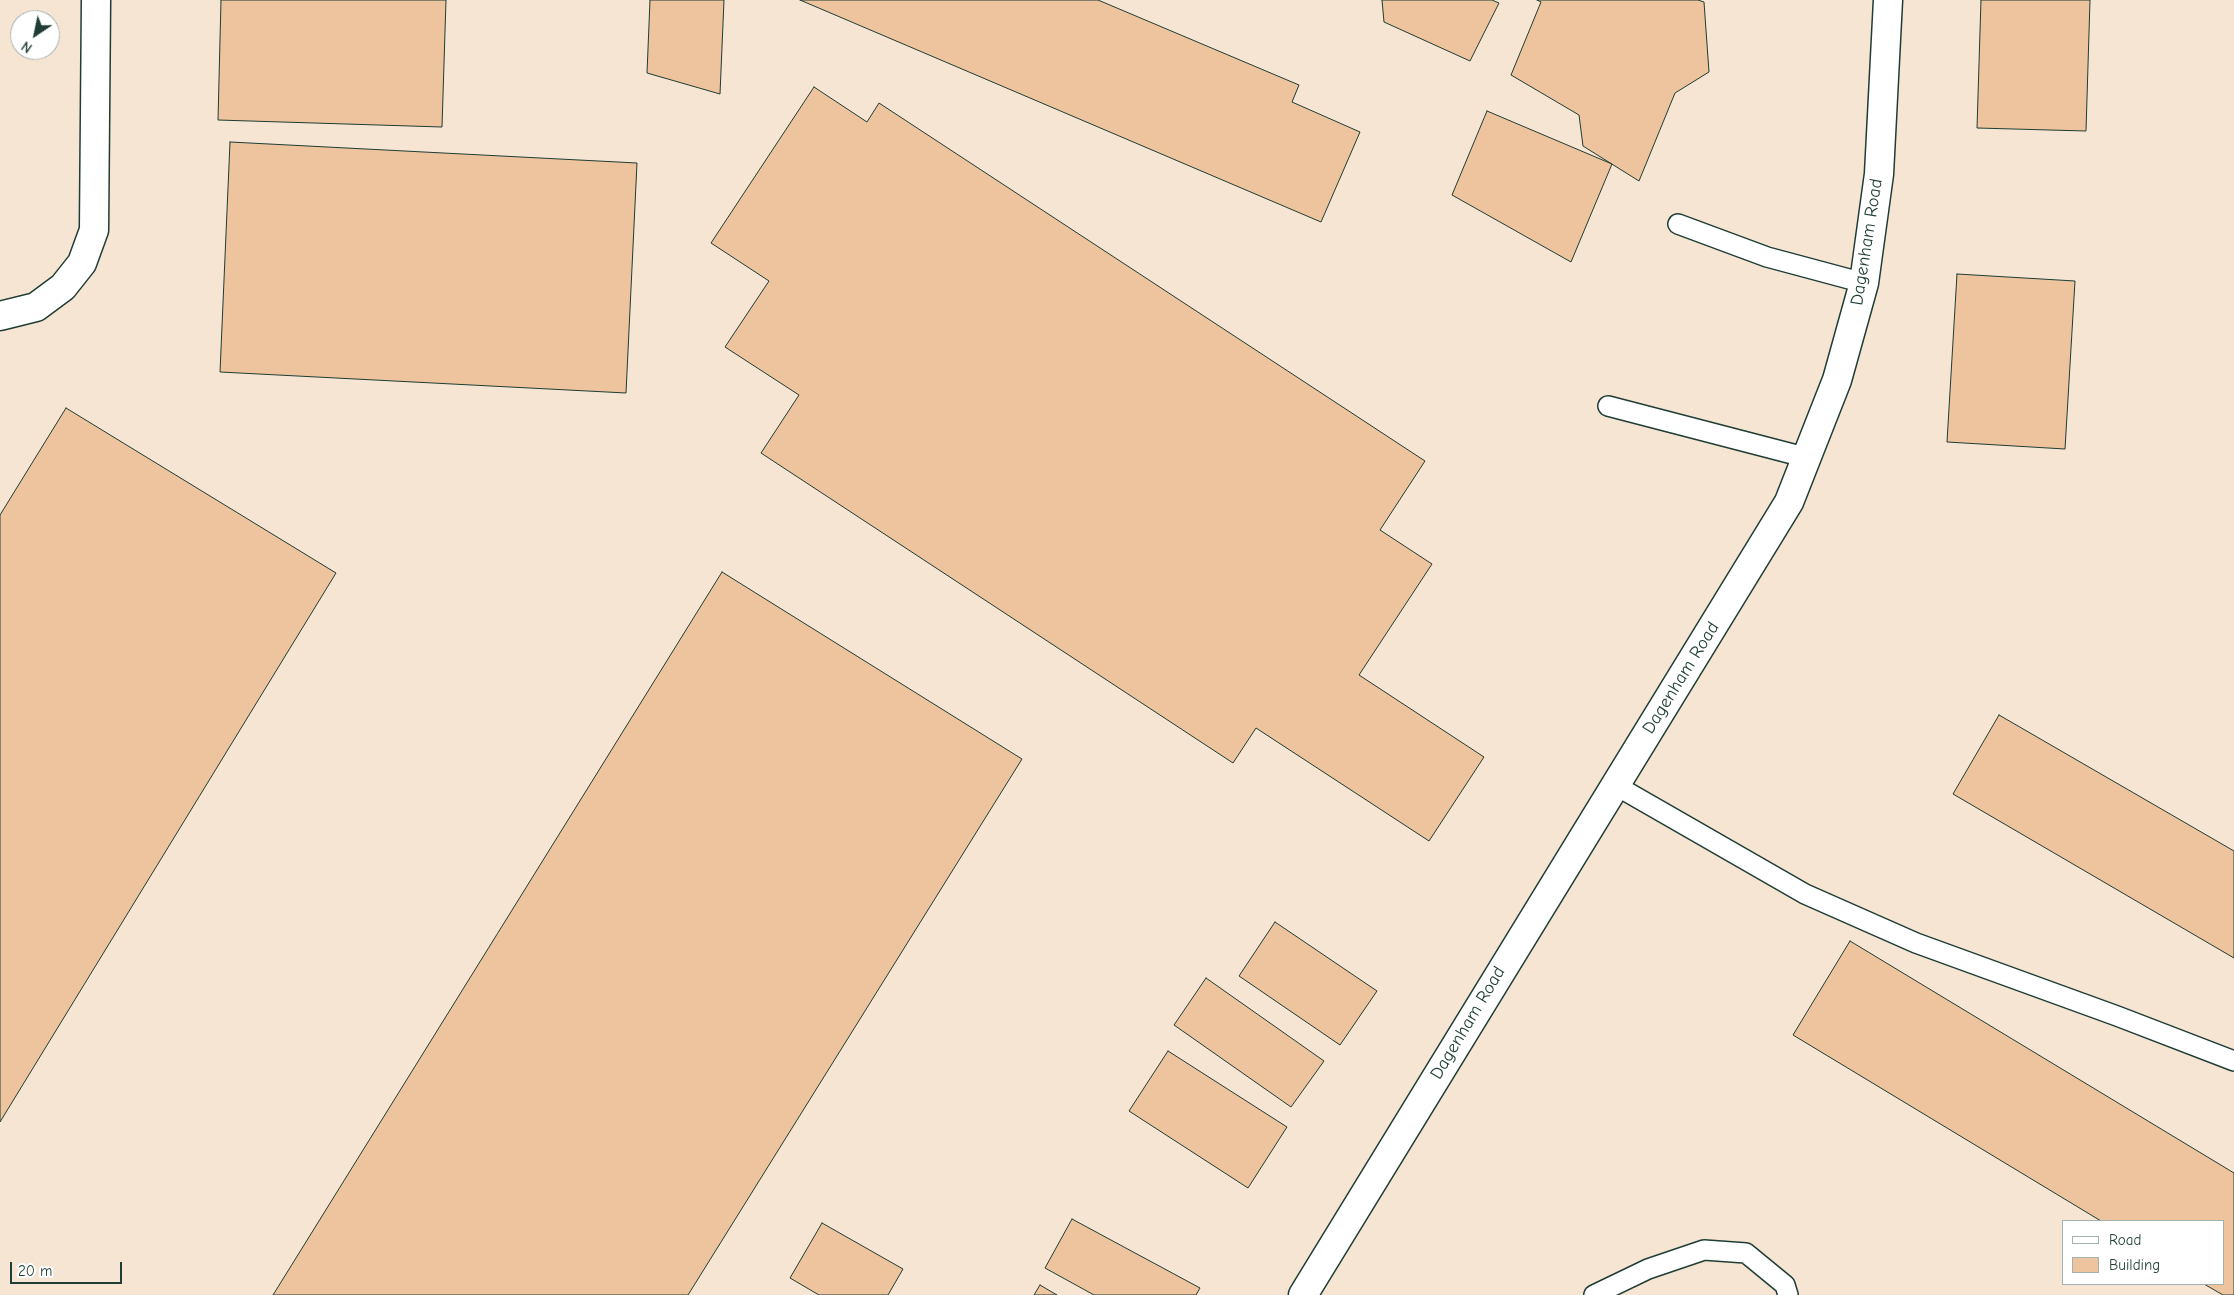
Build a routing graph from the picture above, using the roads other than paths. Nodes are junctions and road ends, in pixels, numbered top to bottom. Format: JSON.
{"nodes":[{"id":1,"x":96,"y":0,"type":"edge"},
{"id":2,"x":1888,"y":0,"type":"edge"},
{"id":3,"x":1678,"y":224,"type":"dead end"},
{"id":4,"x":1864,"y":283,"type":"junction"},
{"id":5,"x":0,"y":316,"type":"edge"},
{"id":6,"x":1608,"y":406,"type":"dead end"},
{"id":7,"x":1808,"y":458,"type":"junction"},
{"id":8,"x":1615,"y":785,"type":"junction"},
{"id":9,"x":2234,"y":1061,"type":"edge"},
{"id":10,"x":1303,"y":1295,"type":"edge"},
{"id":11,"x":1594,"y":1295,"type":"edge"},
{"id":12,"x":1788,"y":1295,"type":"edge"}],
"edges":[{"from":1,"to":5,"type":"street"},
{"from":2,"to":4,"type":"street","name":"Dagenham Road"},
{"from":3,"to":4,"type":"lane"},
{"from":4,"to":7,"type":"street","name":"Dagenham Road"},
{"from":6,"to":7,"type":"lane"},
{"from":7,"to":8,"type":"street","name":"Dagenham Road"},
{"from":8,"to":9,"type":"lane"},
{"from":8,"to":10,"type":"street","name":"Dagenham Road"},
{"from":11,"to":12,"type":"lane"}]}
